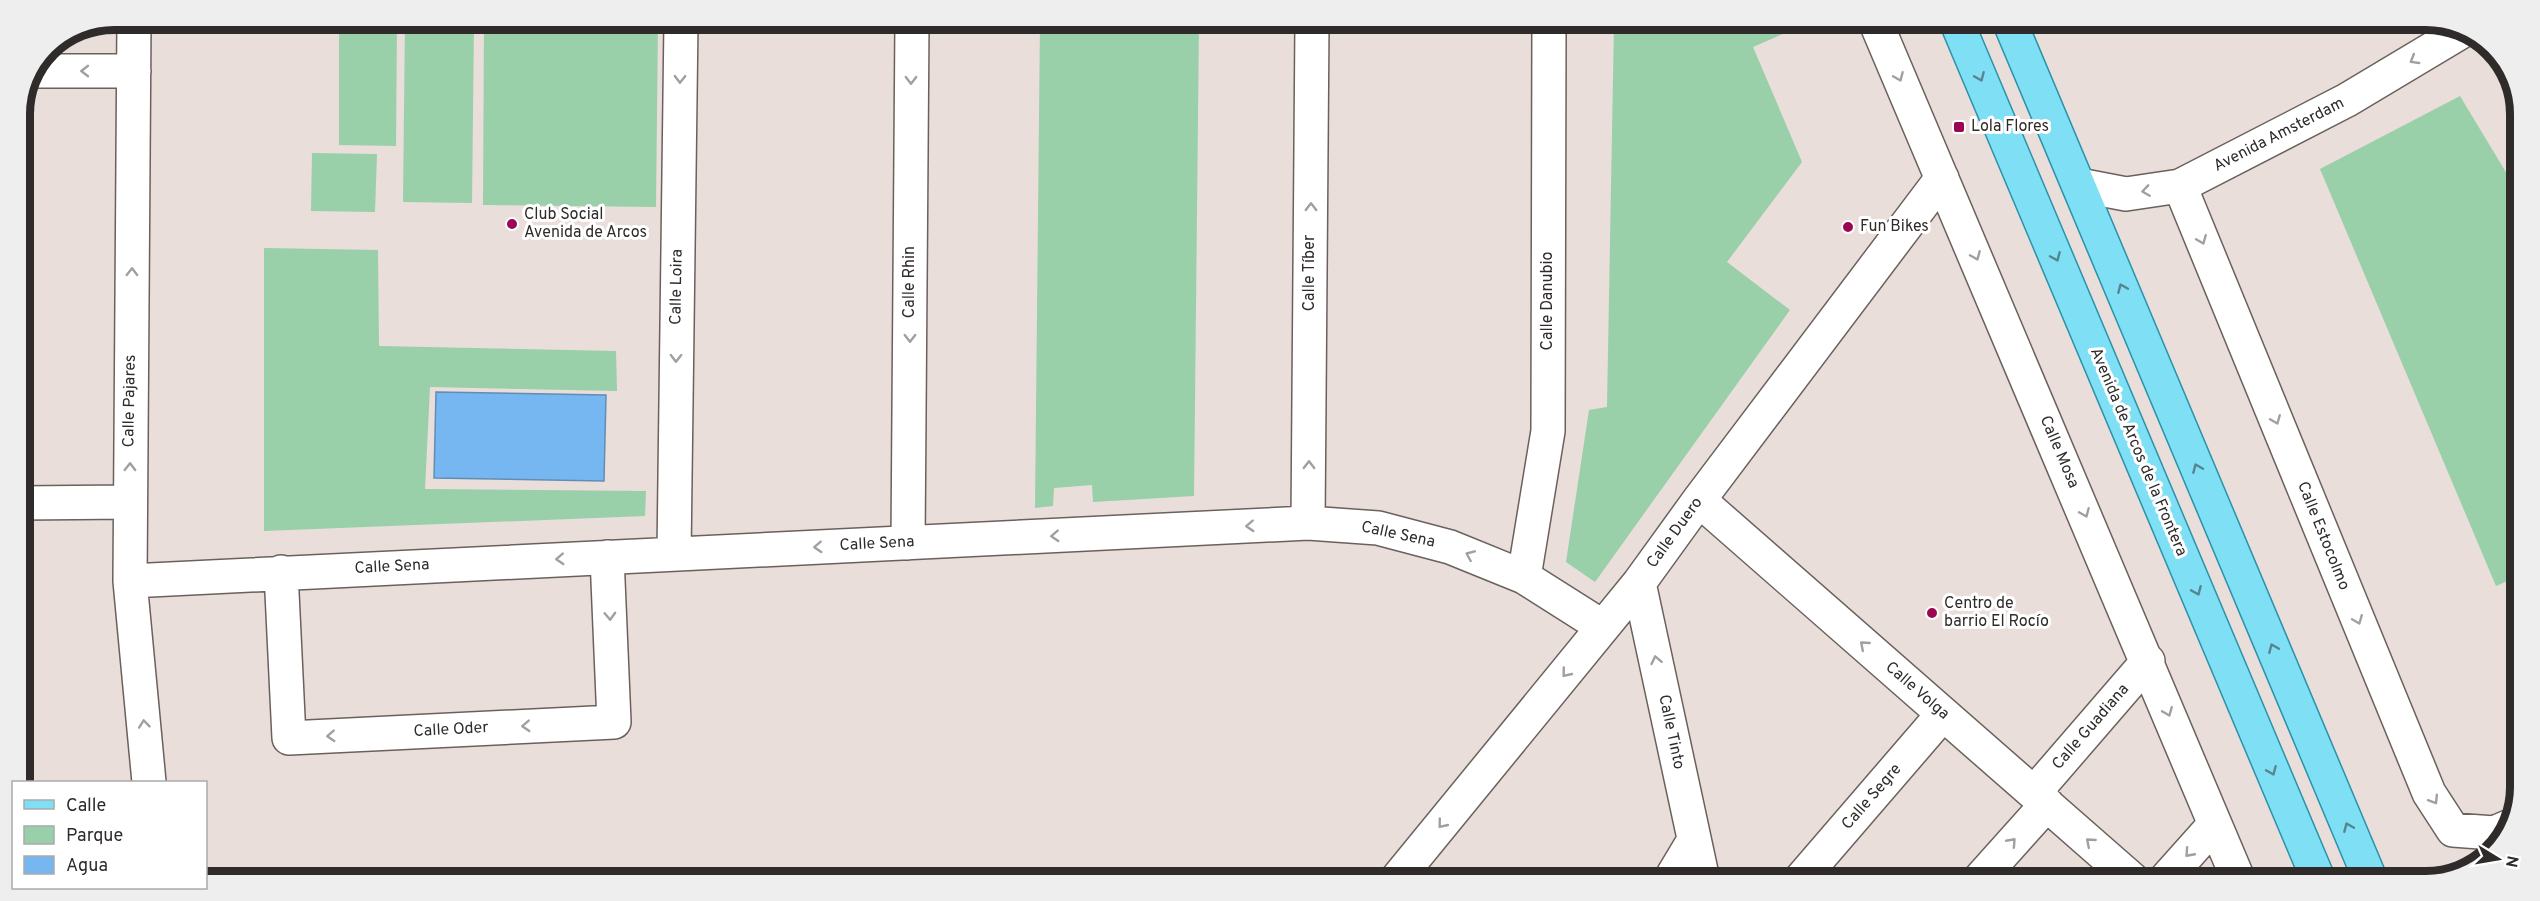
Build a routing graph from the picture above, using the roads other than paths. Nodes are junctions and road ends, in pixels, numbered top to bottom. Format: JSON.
{"nodes":[{"id":1,"x":134,"y":30,"type":"edge"},
{"id":2,"x":681,"y":30,"type":"edge"},
{"id":3,"x":912,"y":30,"type":"edge"},
{"id":4,"x":1312,"y":30,"type":"edge"},
{"id":5,"x":1549,"y":30,"type":"edge"},
{"id":6,"x":1879,"y":30,"type":"edge"},
{"id":7,"x":1960,"y":30,"type":"edge"},
{"id":8,"x":2013,"y":30,"type":"edge"},
{"id":9,"x":2455,"y":35,"type":"edge"},
{"id":10,"x":42,"y":71,"type":"edge"},
{"id":11,"x":134,"y":71,"type":"junction"},
{"id":12,"x":1942,"y":178,"type":"junction"},
{"id":13,"x":2079,"y":185,"type":"junction"},
{"id":14,"x":2180,"y":186,"type":"junction"},
{"id":15,"x":1699,"y":500,"type":"junction"},
{"id":16,"x":129,"y":502,"type":"junction"},
{"id":17,"x":30,"y":503,"type":"edge"},
{"id":18,"x":1308,"y":523,"type":"junction"},
{"id":19,"x":908,"y":543,"type":"junction"},
{"id":20,"x":674,"y":554,"type":"junction"},
{"id":21,"x":607,"y":557,"type":"junction"},
{"id":22,"x":281,"y":573,"type":"junction"},
{"id":23,"x":1524,"y":577,"type":"junction"},
{"id":24,"x":130,"y":580,"type":"junction"},
{"id":25,"x":1639,"y":584,"type":"junction"},
{"id":26,"x":1603,"y":627,"type":"junction"},
{"id":27,"x":2148,"y":661,"type":"junction"},
{"id":28,"x":1943,"y":714,"type":"junction"},
{"id":29,"x":149,"y":781,"type":"edge"},
{"id":30,"x":2040,"y":798,"type":"junction"},
{"id":31,"x":2214,"y":825,"type":"junction"},
{"id":32,"x":2497,"y":832,"type":"edge"},
{"id":33,"x":1694,"y":840,"type":"junction"},
{"id":34,"x":1404,"y":871,"type":"edge"},
{"id":35,"x":1675,"y":871,"type":"edge"},
{"id":36,"x":1701,"y":871,"type":"edge"},
{"id":37,"x":1808,"y":871,"type":"edge"},
{"id":38,"x":1985,"y":871,"type":"edge"},
{"id":39,"x":2123,"y":871,"type":"edge"},
{"id":40,"x":2173,"y":871,"type":"edge"},
{"id":41,"x":2235,"y":871,"type":"edge"},
{"id":42,"x":2315,"y":871,"type":"edge"},
{"id":43,"x":2367,"y":871,"type":"edge"}],
"edges":[{"from":1,"to":11,"type":"street","name":"Calle Pajares"},
{"from":2,"to":20,"type":"street","name":"Calle Loira","one_way":true},
{"from":3,"to":19,"type":"street","name":"Calle Rhin","one_way":true},
{"from":18,"to":4,"type":"street","name":"Calle Tíber","one_way":true},
{"from":5,"to":23,"type":"street","name":"Calle Danubio"},
{"from":6,"to":12,"type":"street","name":"Calle Mosa","one_way":true},
{"from":7,"to":42,"type":"main road","name":"Avenida de Arcos de la Frontera","one_way":true},
{"from":8,"to":13,"type":"main road"},
{"from":9,"to":14,"type":"street","name":"Avenida Amsterdam","one_way":true},
{"from":11,"to":10,"type":"street","one_way":true},
{"from":16,"to":11,"type":"street","name":"Calle Pajares","one_way":true},
{"from":12,"to":15,"type":"street","name":"Calle Duero"},
{"from":12,"to":27,"type":"street","name":"Calle Mosa","one_way":true},
{"from":14,"to":13,"type":"street","name":"Avenida Amsterdam","one_way":true},
{"from":43,"to":13,"type":"main road","one_way":true},
{"from":14,"to":32,"type":"street","name":"Calle Estocolmo","one_way":true},
{"from":15,"to":25,"type":"street","name":"Calle Duero"},
{"from":28,"to":15,"type":"street","name":"Calle Volga","one_way":true},
{"from":16,"to":17,"type":"street"},
{"from":16,"to":24,"type":"street","name":"Calle Pajares"},
{"from":18,"to":19,"type":"street","name":"Calle Sena","one_way":true},
{"from":23,"to":18,"type":"street","name":"Calle Sena","one_way":true},
{"from":19,"to":20,"type":"street","name":"Calle Sena","one_way":true},
{"from":20,"to":21,"type":"street","name":"Calle Sena"},
{"from":21,"to":22,"type":"street","name":"Calle Sena","one_way":true},
{"from":21,"to":22,"type":"street","name":"Calle Oder","one_way":true},
{"from":22,"to":24,"type":"street","name":"Calle Sena"},
{"from":23,"to":26,"type":"street","name":"Calle Sena"},
{"from":29,"to":24,"type":"street","name":"Calle Pajares","one_way":true},
{"from":25,"to":26,"type":"street","name":"Calle Duero"},
{"from":33,"to":25,"type":"street","name":"Calle Tinto","one_way":true},
{"from":26,"to":34,"type":"street","name":"Calle Duero","one_way":true},
{"from":27,"to":30,"type":"street","name":"Calle Guadiana"},
{"from":27,"to":31,"type":"street","name":"Calle Mosa","one_way":true},
{"from":28,"to":30,"type":"street","name":"Calle Volga"},
{"from":28,"to":37,"type":"street","name":"Calle Segre"},
{"from":38,"to":30,"type":"street","name":"Calle Guadiana","one_way":true},
{"from":39,"to":30,"type":"street","name":"Calle Volga","one_way":true},
{"from":31,"to":40,"type":"street","one_way":true},
{"from":31,"to":41,"type":"street","name":"Calle Mosa"},
{"from":33,"to":35,"type":"street"},
{"from":33,"to":36,"type":"street","name":"Calle Tinto"}]}
